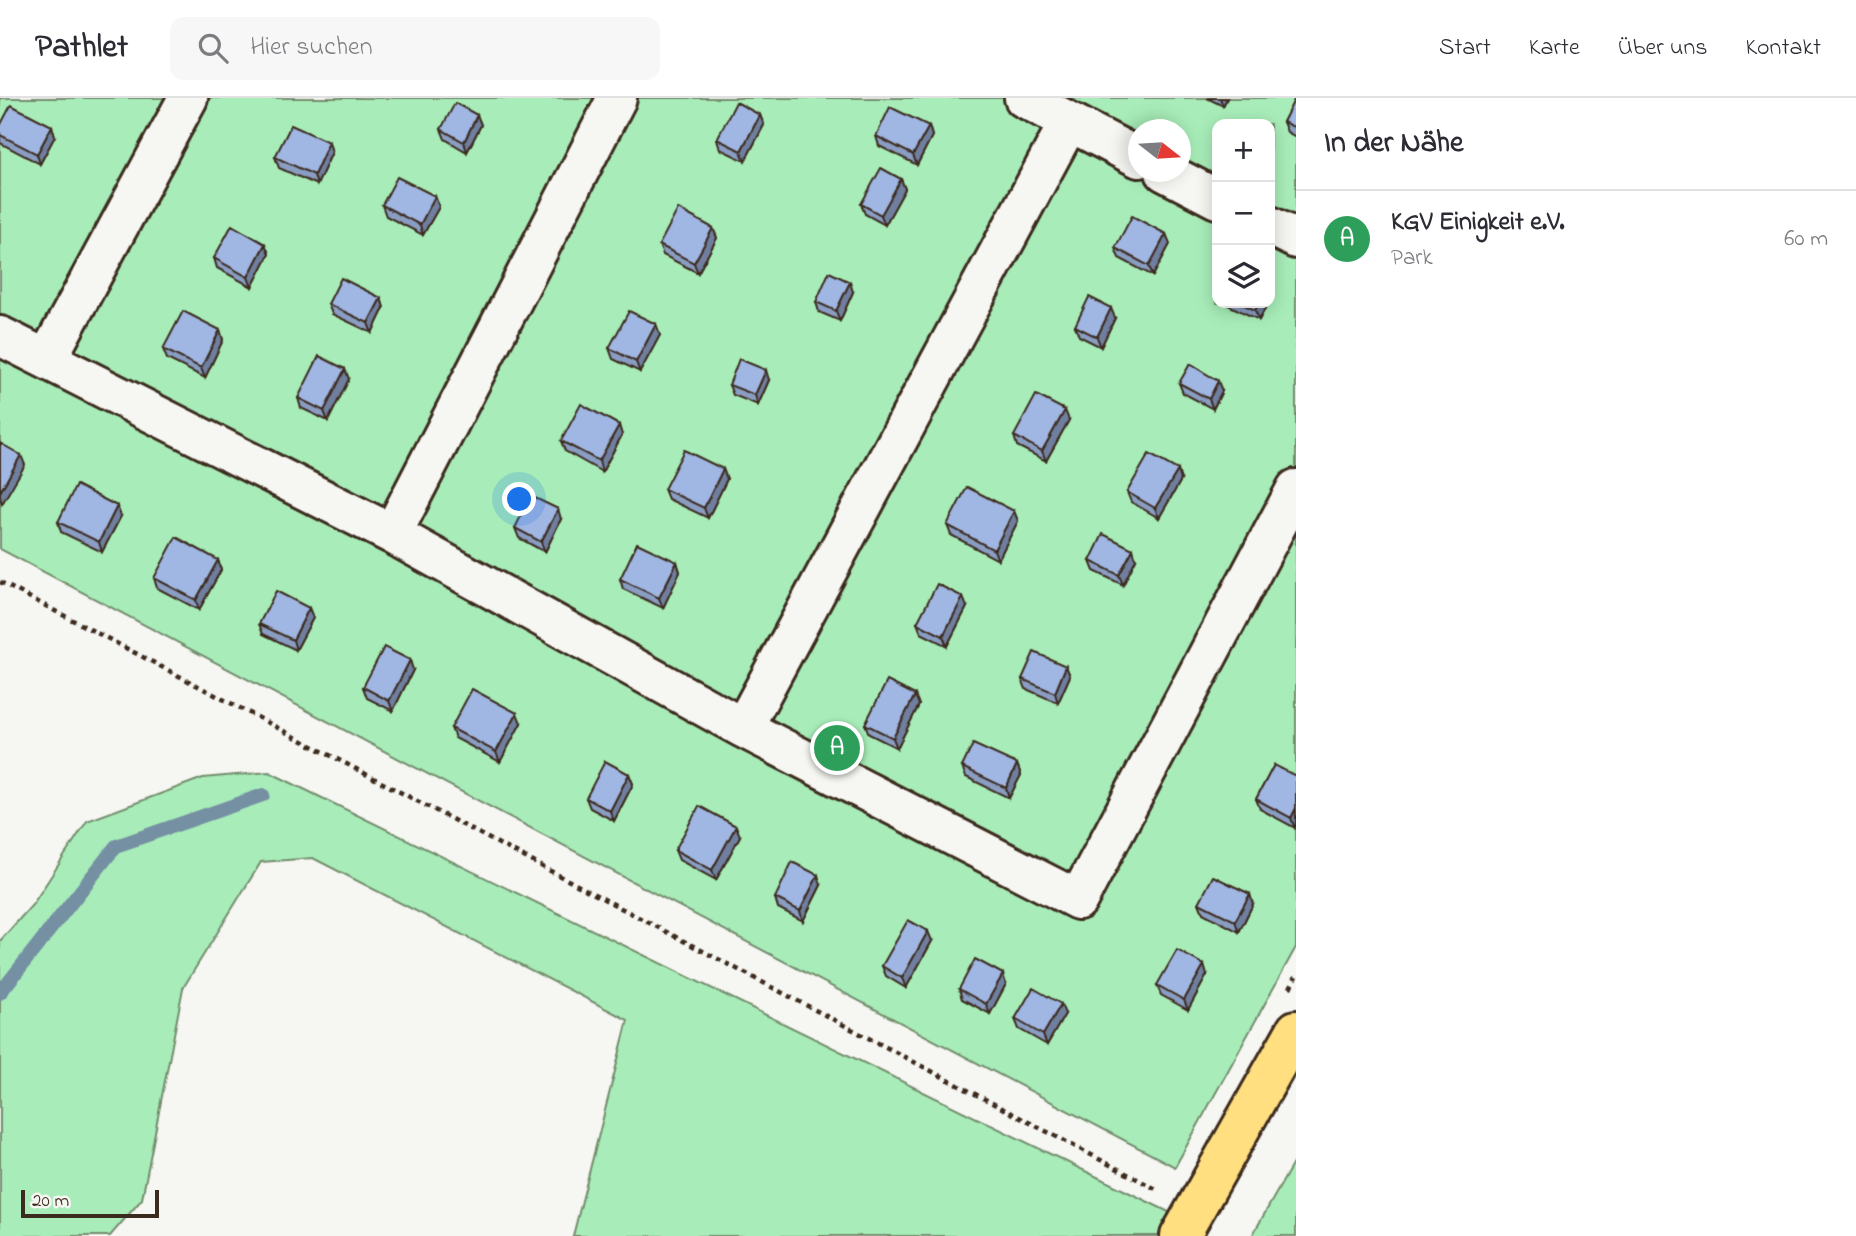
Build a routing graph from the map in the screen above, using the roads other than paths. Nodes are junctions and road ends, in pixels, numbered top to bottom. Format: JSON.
{"nodes":[{"id":1,"x":188,"y":98,"type":"edge"},
{"id":2,"x":617,"y":98,"type":"edge"},
{"id":3,"x":1024,"y":98,"type":"edge"},
{"id":4,"x":1069,"y":122,"type":"junction"},
{"id":5,"x":1128,"y":152,"type":"edge"},
{"id":6,"x":1184,"y":182,"type":"edge"},
{"id":7,"x":1212,"y":196,"type":"edge"},
{"id":8,"x":1275,"y":228,"type":"edge"},
{"id":9,"x":1296,"y":239,"type":"edge"},
{"id":10,"x":0,"y":336,"type":"edge"},
{"id":11,"x":47,"y":359,"type":"junction"},
{"id":12,"x":1296,"y":489,"type":"edge"},
{"id":13,"x":392,"y":534,"type":"junction"},
{"id":14,"x":743,"y":729,"type":"junction"},
{"id":15,"x":1296,"y":1030,"type":"edge"},
{"id":16,"x":1188,"y":1223,"type":"edge"}],
"edges":[{"from":1,"to":11,"type":"lane"},
{"from":2,"to":13,"type":"lane"},
{"from":3,"to":4,"type":"lane"},
{"from":4,"to":5,"type":"lane"},
{"from":4,"to":14,"type":"lane"},
{"from":6,"to":7,"type":"lane"},
{"from":8,"to":9,"type":"lane"},
{"from":10,"to":11,"type":"lane"},
{"from":11,"to":13,"type":"lane"},
{"from":12,"to":14,"type":"lane"},
{"from":13,"to":14,"type":"lane"},
{"from":15,"to":16,"type":"main road"}]}
